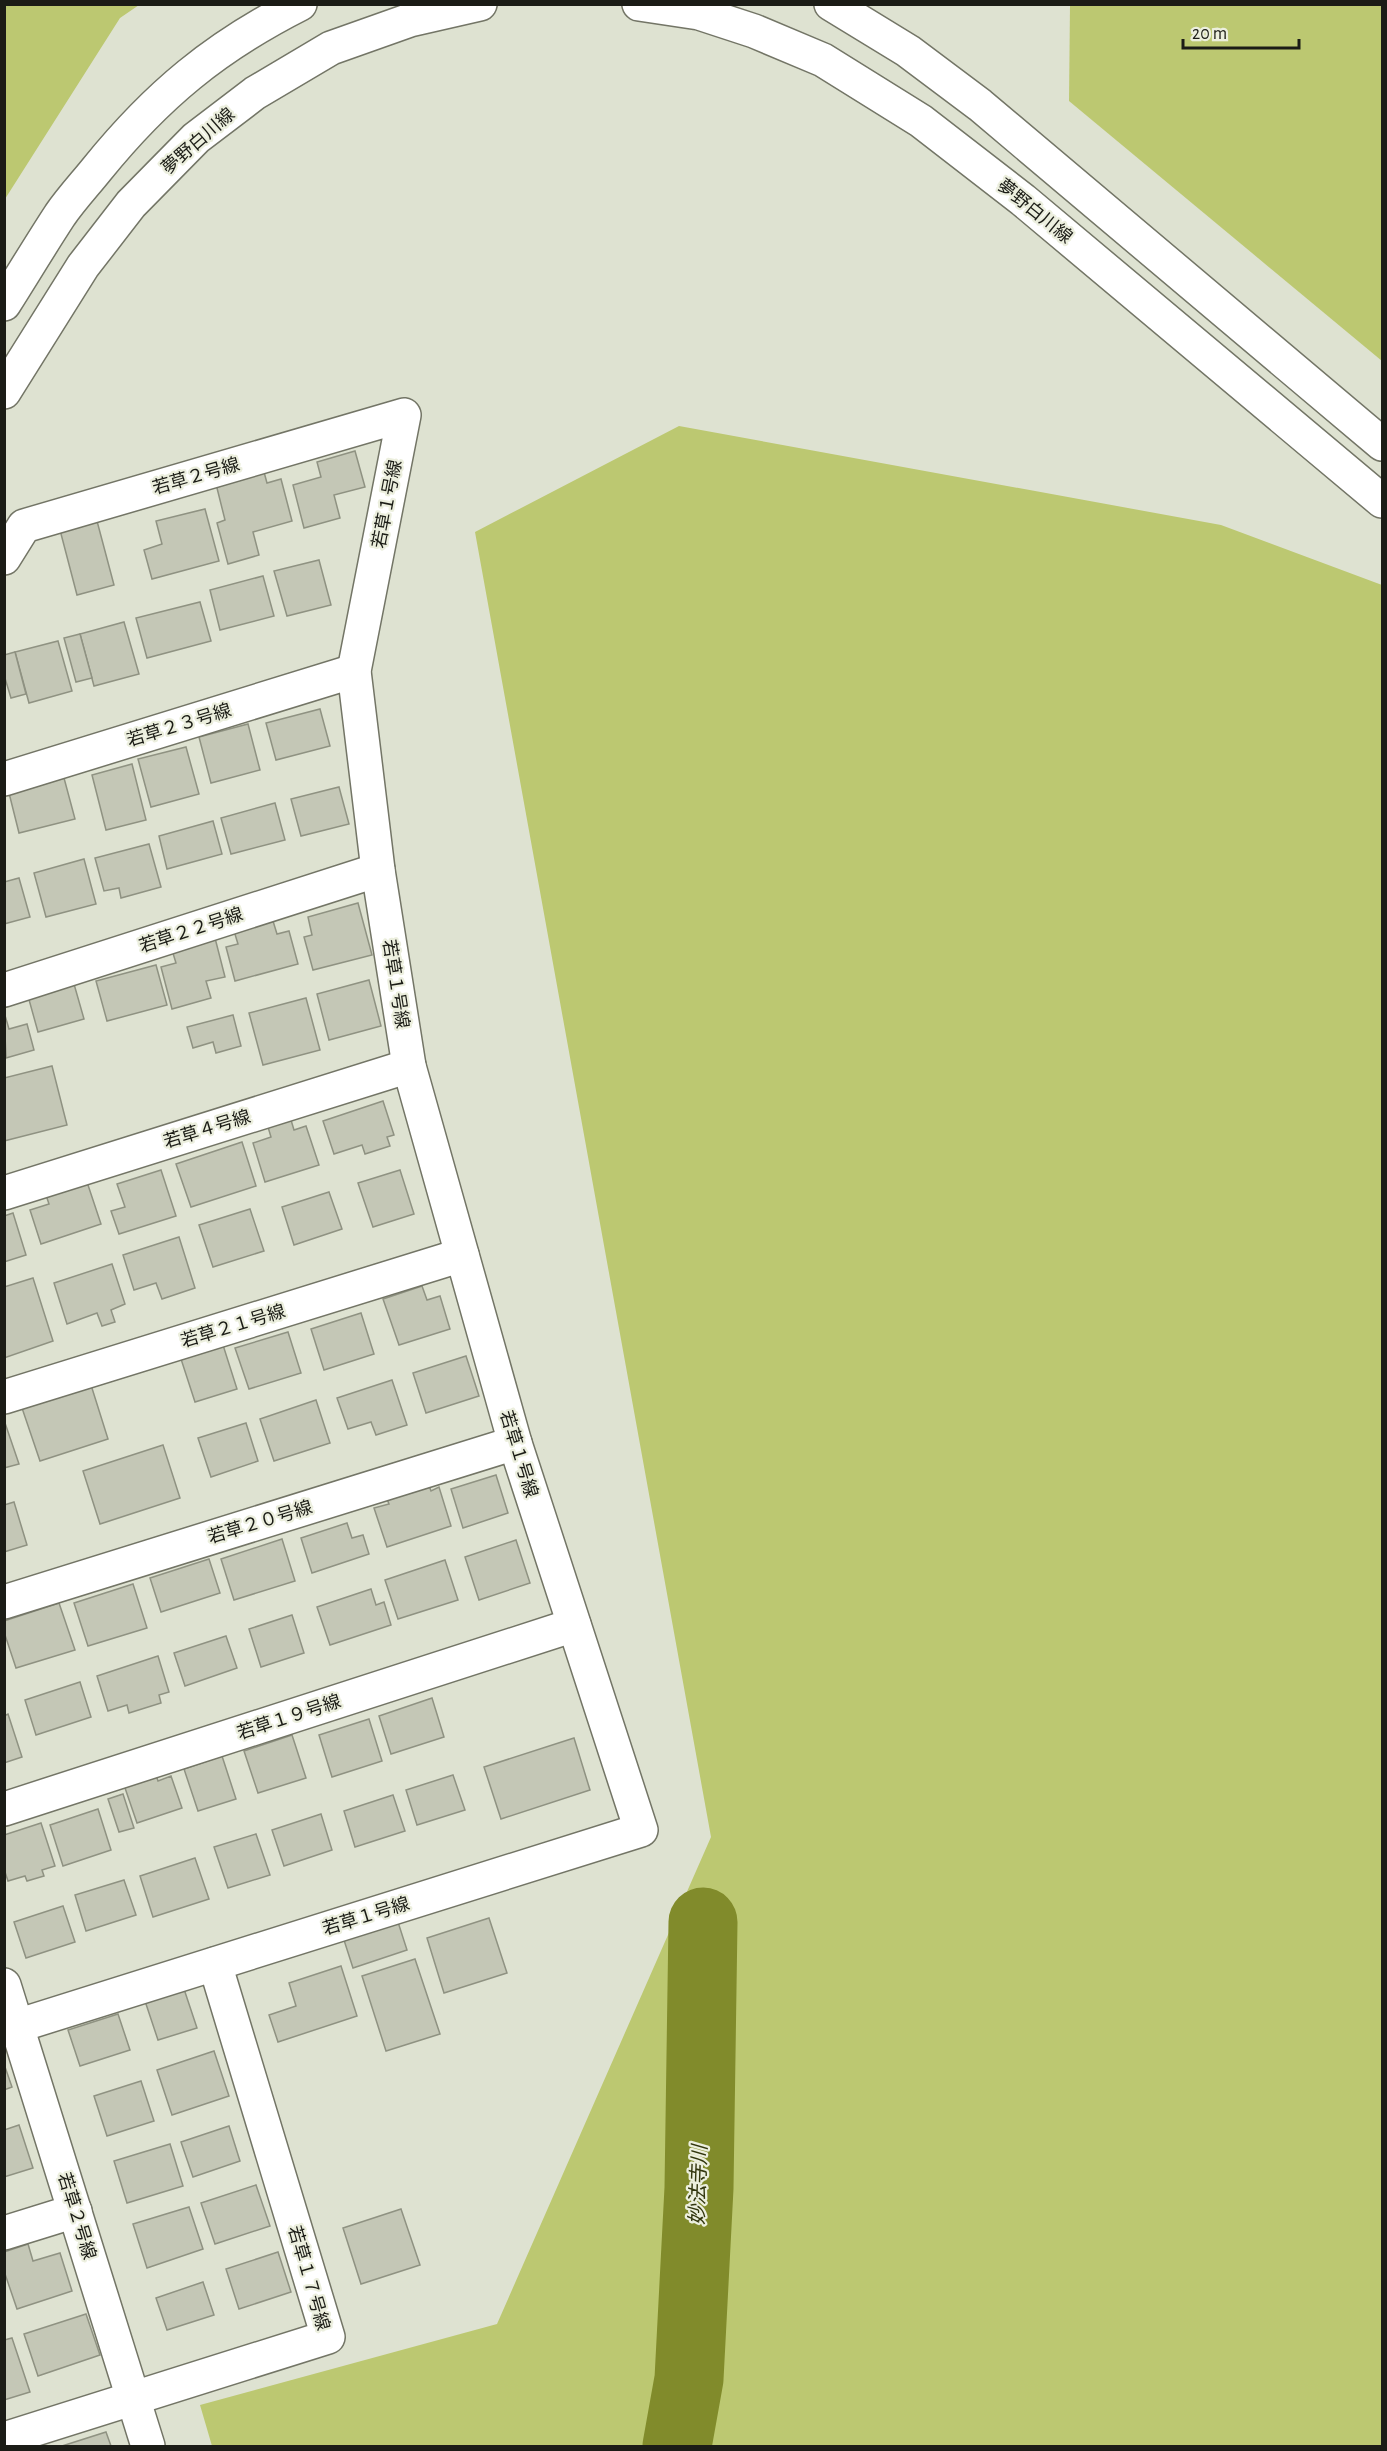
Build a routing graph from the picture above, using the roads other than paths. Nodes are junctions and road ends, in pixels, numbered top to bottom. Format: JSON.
{"nodes":[{"id":1,"x":300,"y":4,"type":"edge"},
{"id":2,"x":480,"y":4,"type":"edge"},
{"id":3,"x":639,"y":4,"type":"edge"},
{"id":4,"x":831,"y":4,"type":"edge"},
{"id":5,"x":4,"y":304,"type":"edge"},
{"id":6,"x":4,"y":392,"type":"edge"},
{"id":7,"x":404,"y":415,"type":"joint"},
{"id":8,"x":1383,"y":444,"type":"edge"},
{"id":9,"x":1383,"y":501,"type":"edge"},
{"id":10,"x":4,"y":558,"type":"edge"},
{"id":11,"x":354,"y":671,"type":"junction"},
{"id":12,"x":4,"y":779,"type":"edge"},
{"id":13,"x":378,"y":870,"type":"junction"},
{"id":14,"x":4,"y":990,"type":"edge"},
{"id":15,"x":409,"y":1066,"type":"junction"},
{"id":16,"x":4,"y":1193,"type":"edge"},
{"id":17,"x":462,"y":1255,"type":"junction"},
{"id":18,"x":4,"y":1397,"type":"edge"},
{"id":19,"x":514,"y":1443,"type":"junction"},
{"id":20,"x":4,"y":1602,"type":"edge"},
{"id":21,"x":574,"y":1624,"type":"junction"},
{"id":22,"x":4,"y":1809,"type":"edge"},
{"id":23,"x":215,"y":1964,"type":"junction"},
{"id":24,"x":4,"y":1985,"type":"edge"},
{"id":25,"x":11,"y":2028,"type":"edge"},
{"id":26,"x":75,"y":2211,"type":"junction"},
{"id":27,"x":4,"y":2233,"type":"edge"},
{"id":28,"x":133,"y":2398,"type":"junction"},
{"id":29,"x":4,"y":2439,"type":"edge"},
{"id":30,"x":148,"y":2446,"type":"edge"}],
"edges":[{"from":1,"to":5,"type":"street"},
{"from":2,"to":6,"type":"street","name":"夢野白川線"},
{"from":3,"to":9,"type":"street","name":"夢野白川線"},
{"from":4,"to":8,"type":"street"},
{"from":7,"to":10,"type":"street","name":"若草２号線"},
{"from":7,"to":11,"type":"street","name":"若草１号線"},
{"from":11,"to":12,"type":"street","name":"若草２３号線"},
{"from":11,"to":13,"type":"street","name":"若草１号線"},
{"from":13,"to":14,"type":"street","name":"若草２２号線"},
{"from":13,"to":15,"type":"street","name":"若草１号線"},
{"from":15,"to":16,"type":"street","name":"若草４号線"},
{"from":15,"to":17,"type":"street","name":"若草１号線"},
{"from":17,"to":18,"type":"street","name":"若草２１号線"},
{"from":17,"to":19,"type":"street","name":"若草１号線"},
{"from":19,"to":20,"type":"street","name":"若草２０号線"},
{"from":19,"to":21,"type":"street","name":"若草１号線"},
{"from":21,"to":22,"type":"street","name":"若草１９号線"},
{"from":21,"to":23,"type":"street","name":"若草１号線"},
{"from":23,"to":25,"type":"street","name":"若草１号線"},
{"from":23,"to":28,"type":"street","name":"若草１７号線"},
{"from":24,"to":25,"type":"street","name":"若草２号線"},
{"from":25,"to":26,"type":"street","name":"若草２号線"},
{"from":26,"to":27,"type":"street"},
{"from":26,"to":28,"type":"street","name":"若草２号線"},
{"from":28,"to":29,"type":"street","name":"若草１７号線"},
{"from":28,"to":30,"type":"street","name":"若草２号線"}]}
